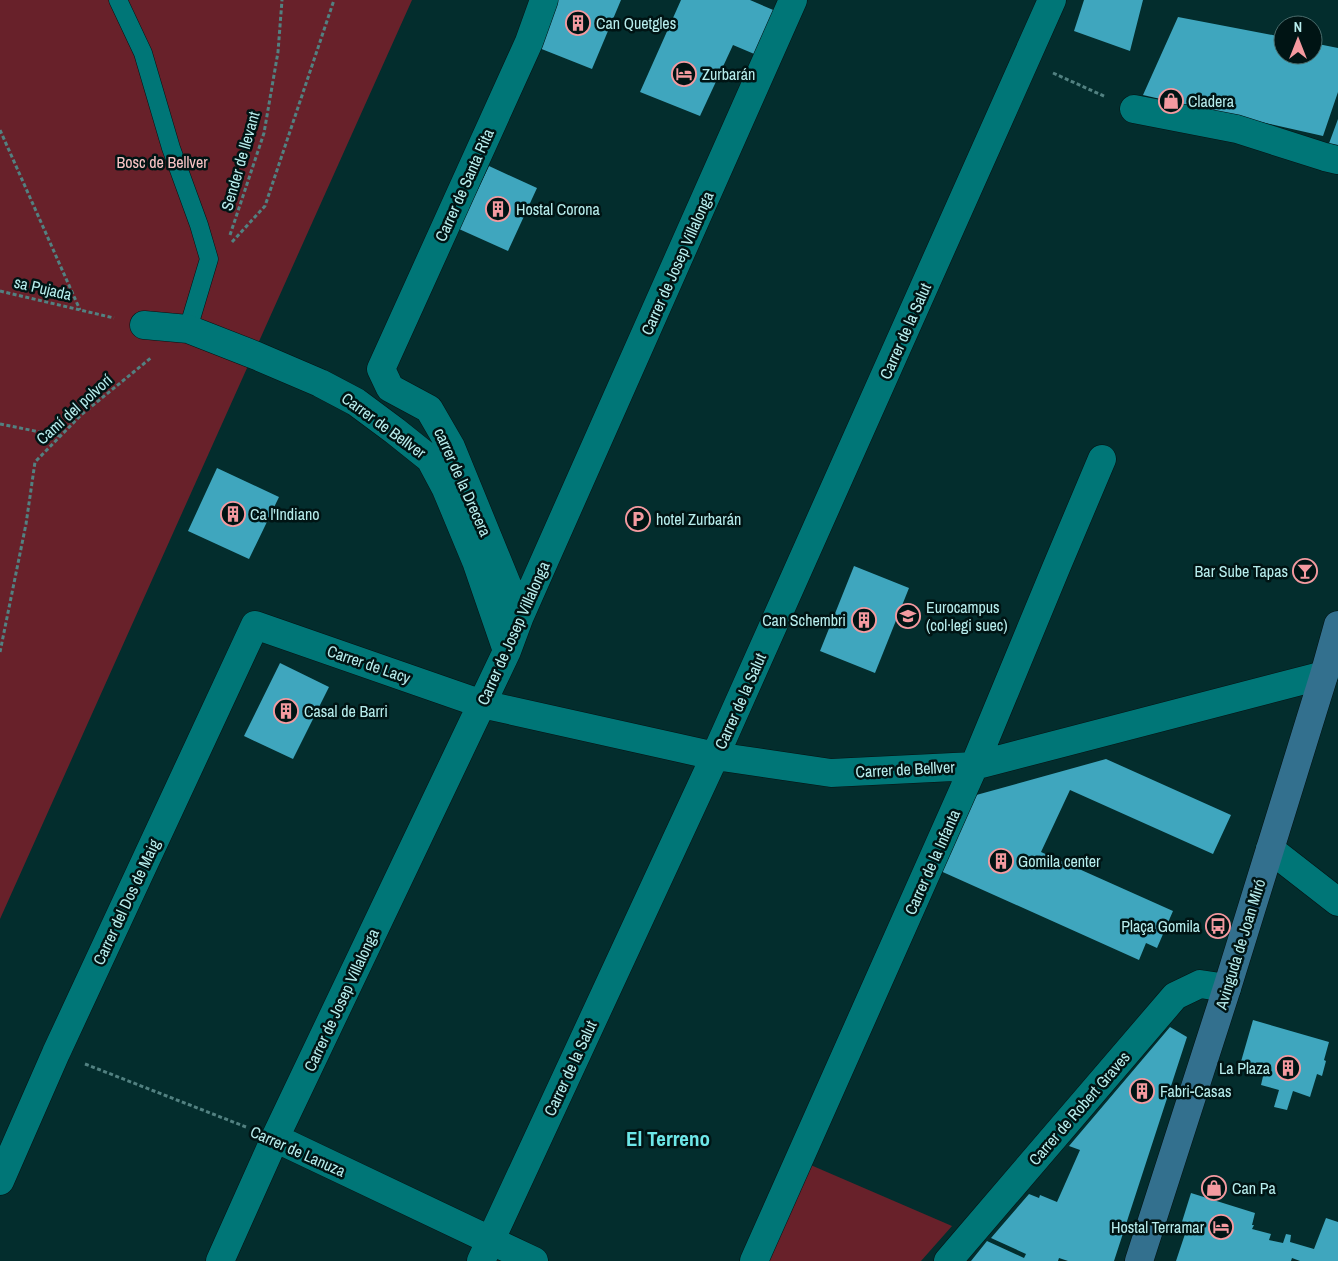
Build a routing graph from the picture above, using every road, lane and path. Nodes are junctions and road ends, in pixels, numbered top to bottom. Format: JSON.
{"nodes":[{"id":1,"x":118,"y":0,"type":"edge"},
{"id":2,"x":282,"y":0,"type":"edge"},
{"id":3,"x":334,"y":0,"type":"edge"},
{"id":4,"x":544,"y":0,"type":"edge"},
{"id":5,"x":794,"y":0,"type":"edge"},
{"id":6,"x":1052,"y":0,"type":"edge"},
{"id":7,"x":1026,"y":61,"type":"junction"},
{"id":8,"x":1134,"y":109,"type":"joint"},
{"id":9,"x":0,"y":130,"type":"edge"},
{"id":10,"x":1338,"y":160,"type":"edge"},
{"id":11,"x":0,"y":291,"type":"edge"},
{"id":12,"x":144,"y":325,"type":"dead end"},
{"id":13,"x":188,"y":329,"type":"junction"},
{"id":14,"x":381,"y":369,"type":"joint"},
{"id":15,"x":0,"y":424,"type":"edge"},
{"id":16,"x":60,"y":436,"type":"junction"},
{"id":17,"x":1102,"y":459,"type":"dead end"},
{"id":18,"x":520,"y":616,"type":"junction"},
{"id":19,"x":256,"y":625,"type":"joint"},
{"id":20,"x":1338,"y":625,"type":"edge"},
{"id":21,"x":507,"y":651,"type":"junction"},
{"id":22,"x":0,"y":652,"type":"edge"},
{"id":23,"x":1324,"y":675,"type":"junction"},
{"id":24,"x":482,"y":704,"type":"junction"},
{"id":25,"x":715,"y":756,"type":"junction"},
{"id":26,"x":974,"y":766,"type":"junction"},
{"id":27,"x":1270,"y":848,"type":"junction"},
{"id":28,"x":1338,"y":902,"type":"edge"},
{"id":29,"x":1227,"y":988,"type":"junction"},
{"id":30,"x":56,"y":1053,"type":"junction"},
{"id":31,"x":275,"y":1138,"type":"junction"},
{"id":32,"x":0,"y":1181,"type":"edge"},
{"id":33,"x":485,"y":1251,"type":"edge"},
{"id":34,"x":220,"y":1261,"type":"edge"},
{"id":35,"x":534,"y":1261,"type":"edge"},
{"id":36,"x":754,"y":1261,"type":"edge"},
{"id":37,"x":948,"y":1261,"type":"edge"},
{"id":38,"x":1139,"y":1261,"type":"edge"}],
"edges":[{"from":1,"to":13,"type":"lane"},
{"from":2,"to":3,"type":"path","name":"Sender de llevant"},
{"from":4,"to":14,"type":"street","name":"Carrer de Santa Rita"},
{"from":5,"to":18,"type":"street","name":"Carrer de Josep Villalonga"},
{"from":6,"to":7,"type":"street","name":"Carrer de la Salut"},
{"from":7,"to":8,"type":"path"},
{"from":7,"to":25,"type":"street","name":"Carrer de la Salut"},
{"from":8,"to":10,"type":"street"},
{"from":9,"to":11,"type":"path","name":"sa Pujada"},
{"from":12,"to":13,"type":"street","name":"Carrer de Bellver"},
{"from":13,"to":16,"type":"path","name":"Camí del polvorí"},
{"from":13,"to":21,"type":"street","name":"Carrer de Bellver"},
{"from":14,"to":18,"type":"street","name":"carrer de la Drecera"},
{"from":15,"to":16,"type":"path"},
{"from":16,"to":22,"type":"path","name":"Camí del polvorí"},
{"from":17,"to":26,"type":"street","name":"Carrer de la Infanta"},
{"from":18,"to":21,"type":"street","name":"Carrer de Josep Villalonga"},
{"from":19,"to":24,"type":"street","name":"Carrer de Lacy"},
{"from":19,"to":30,"type":"street","name":"Carrer del Dos de Maig"},
{"from":20,"to":23,"type":"street","name":"Avinguda de Joan Miró"},
{"from":21,"to":24,"type":"street","name":"Carrer de Josep Villalonga"},
{"from":23,"to":26,"type":"street","name":"Carrer de Bellver"},
{"from":23,"to":27,"type":"street","name":"Avinguda de Joan Miró"},
{"from":24,"to":25,"type":"street","name":"Carrer de Bellver"},
{"from":24,"to":31,"type":"street","name":"Carrer de Josep Villalonga"},
{"from":25,"to":26,"type":"street","name":"Carrer de Bellver"},
{"from":25,"to":33,"type":"street","name":"Carrer de la Salut"},
{"from":26,"to":36,"type":"street","name":"Carrer de la Infanta"},
{"from":27,"to":28,"type":"street"},
{"from":27,"to":29,"type":"street","name":"Avinguda de Joan Miró"},
{"from":29,"to":37,"type":"street","name":"Carrer de Robert Graves"},
{"from":29,"to":38,"type":"street","name":"Avinguda de Joan Miró"},
{"from":30,"to":31,"type":"path","name":"Carrer de Lanuza"},
{"from":30,"to":32,"type":"street","name":"Carrer del Dos de Maig"},
{"from":31,"to":33,"type":"street","name":"Carrer de Lanuza"},
{"from":31,"to":34,"type":"street","name":"Carrer de Josep Villalonga"},
{"from":33,"to":35,"type":"street","name":"Carrer de Lanuza"}]}
